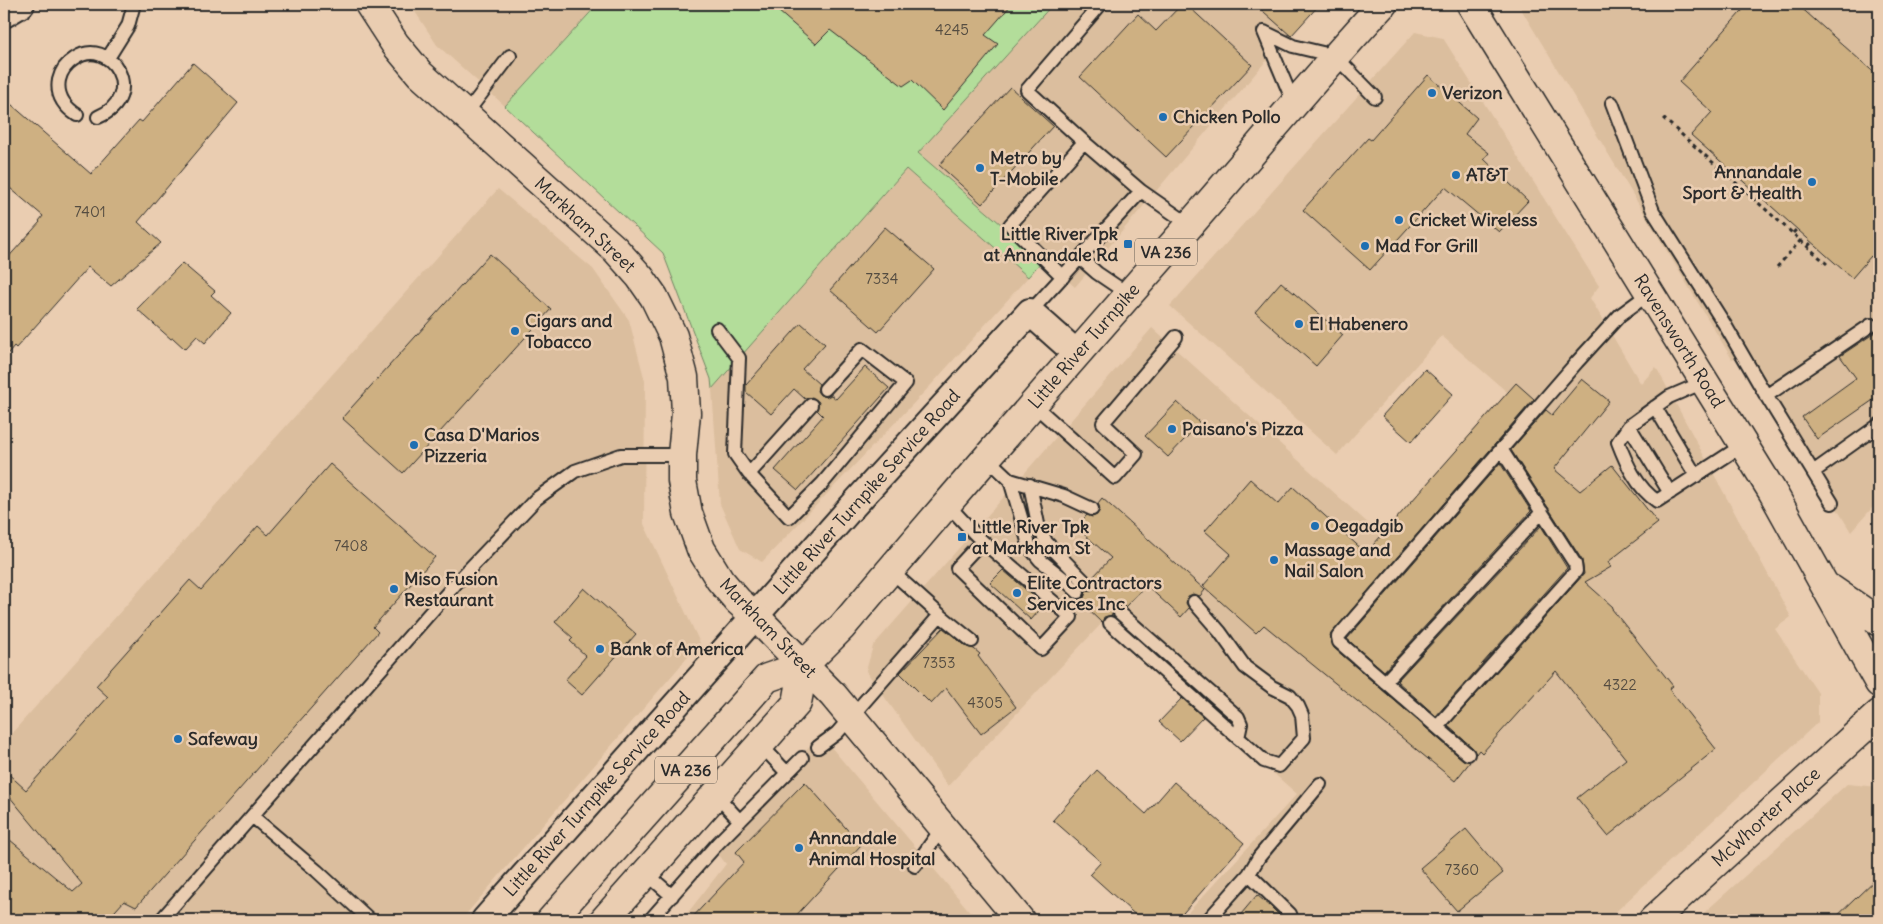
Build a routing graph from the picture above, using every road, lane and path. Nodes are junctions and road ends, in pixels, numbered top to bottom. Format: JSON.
{"nodes":[{"id":1,"x":21,"y":4,"type":"edge"},
{"id":2,"x":134,"y":4,"type":"edge"},
{"id":3,"x":369,"y":4,"type":"edge"},
{"id":4,"x":1383,"y":4,"type":"edge"},
{"id":5,"x":1471,"y":4,"type":"edge"},
{"id":6,"x":1100,"y":5,"type":"dead end"},
{"id":7,"x":4,"y":14,"type":"edge"},
{"id":8,"x":510,"y":56,"type":"dead end"},
{"id":9,"x":1335,"y":56,"type":"junction"},
{"id":10,"x":108,"y":58,"type":"junction"},
{"id":11,"x":1375,"y":97,"type":"dead end"},
{"id":12,"x":1612,"y":103,"type":"dead end"},
{"id":13,"x":1294,"y":104,"type":"junction"},
{"id":14,"x":77,"y":115,"type":"dead end"},
{"id":15,"x":465,"y":115,"type":"junction"},
{"id":16,"x":98,"y":117,"type":"dead end"},
{"id":17,"x":1663,"y":118,"type":"dead end"},
{"id":18,"x":1084,"y":142,"type":"junction"},
{"id":19,"x":1141,"y":191,"type":"junction"},
{"id":20,"x":1190,"y":224,"type":"junction"},
{"id":21,"x":1797,"y":229,"type":"dead end"},
{"id":22,"x":1793,"y":233,"type":"junction"},
{"id":23,"x":1801,"y":240,"type":"junction"},
{"id":24,"x":1812,"y":242,"type":"dead end"},
{"id":25,"x":1808,"y":246,"type":"junction"},
{"id":26,"x":1080,"y":258,"type":"junction"},
{"id":27,"x":1827,"y":264,"type":"dead end"},
{"id":28,"x":1777,"y":267,"type":"dead end"},
{"id":29,"x":1063,"y":276,"type":"junction"},
{"id":30,"x":1128,"y":294,"type":"junction"},
{"id":31,"x":1650,"y":294,"type":"junction"},
{"id":32,"x":1030,"y":312,"type":"junction"},
{"id":33,"x":1871,"y":325,"type":"dead end"},
{"id":34,"x":717,"y":329,"type":"dead end"},
{"id":35,"x":1176,"y":337,"type":"dead end"},
{"id":36,"x":1076,"y":353,"type":"junction"},
{"id":37,"x":1704,"y":382,"type":"junction"},
{"id":38,"x":824,"y":389,"type":"dead end"},
{"id":39,"x":1766,"y":396,"type":"junction"},
{"id":40,"x":1033,"y":404,"type":"junction"},
{"id":41,"x":811,"y":405,"type":"dead end"},
{"id":42,"x":1655,"y":407,"type":"junction"},
{"id":43,"x":1879,"y":425,"type":"edge"},
{"id":44,"x":1630,"y":426,"type":"junction"},
{"id":45,"x":1743,"y":445,"type":"junction"},
{"id":46,"x":1501,"y":449,"type":"junction"},
{"id":47,"x":682,"y":455,"type":"junction"},
{"id":48,"x":987,"y":458,"type":"junction"},
{"id":49,"x":1813,"y":472,"type":"junction"},
{"id":50,"x":749,"y":474,"type":"junction"},
{"id":51,"x":1696,"y":476,"type":"junction"},
{"id":52,"x":1010,"y":480,"type":"junction"},
{"id":53,"x":1030,"y":486,"type":"junction"},
{"id":54,"x":1670,"y":493,"type":"junction"},
{"id":55,"x":1832,"y":503,"type":"dead end"},
{"id":56,"x":947,"y":504,"type":"junction"},
{"id":57,"x":1092,"y":509,"type":"dead end"},
{"id":58,"x":1542,"y":512,"type":"junction"},
{"id":59,"x":982,"y":541,"type":"junction"},
{"id":60,"x":890,"y":570,"type":"junction"},
{"id":61,"x":1824,"y":583,"type":"junction"},
{"id":62,"x":1194,"y":602,"type":"dead end"},
{"id":63,"x":1120,"y":613,"type":"dead end"},
{"id":64,"x":940,"y":615,"type":"junction"},
{"id":65,"x":755,"y":616,"type":"junction"},
{"id":66,"x":1879,"y":622,"type":"edge"},
{"id":67,"x":1110,"y":623,"type":"dead end"},
{"id":68,"x":972,"y":641,"type":"dead end"},
{"id":69,"x":804,"y":665,"type":"junction"},
{"id":70,"x":1385,"y":682,"type":"junction"},
{"id":71,"x":1879,"y":683,"type":"edge"},
{"id":72,"x":1879,"y":714,"type":"edge"},
{"id":73,"x":851,"y":717,"type":"junction"},
{"id":74,"x":1438,"y":728,"type":"junction"},
{"id":75,"x":1238,"y":738,"type":"junction"},
{"id":76,"x":760,"y":744,"type":"junction"},
{"id":77,"x":818,"y":747,"type":"dead end"},
{"id":78,"x":1468,"y":754,"type":"dead end"},
{"id":79,"x":802,"y":758,"type":"dead end"},
{"id":80,"x":787,"y":773,"type":"junction"},
{"id":81,"x":1320,"y":784,"type":"dead end"},
{"id":82,"x":716,"y":794,"type":"junction"},
{"id":83,"x":252,"y":816,"type":"junction"},
{"id":84,"x":740,"y":820,"type":"junction"},
{"id":85,"x":943,"y":827,"type":"junction"},
{"id":86,"x":915,"y":866,"type":"dead end"},
{"id":87,"x":646,"y":873,"type":"junction"},
{"id":88,"x":1249,"y":874,"type":"junction"},
{"id":89,"x":672,"y":896,"type":"junction"},
{"id":90,"x":161,"y":920,"type":"edge"},
{"id":91,"x":370,"y":920,"type":"edge"},
{"id":92,"x":485,"y":920,"type":"edge"},
{"id":93,"x":551,"y":920,"type":"edge"},
{"id":94,"x":604,"y":920,"type":"edge"},
{"id":95,"x":650,"y":920,"type":"edge"},
{"id":96,"x":1020,"y":920,"type":"edge"},
{"id":97,"x":1208,"y":920,"type":"edge"},
{"id":98,"x":1292,"y":920,"type":"edge"},
{"id":99,"x":1653,"y":920,"type":"edge"}],
"edges":[{"from":1,"to":7,"type":"street"},
{"from":2,"to":10,"type":"lane"},
{"from":3,"to":15,"type":"main road","name":"Markham Street"},
{"from":4,"to":9,"type":"main road","name":"Little River Turnpike","number":"VA 236"},
{"from":5,"to":31,"type":"main road","name":"Ravensworth Road"},
{"from":6,"to":18,"type":"lane"},
{"from":8,"to":15,"type":"lane"},
{"from":9,"to":11,"type":"lane"},
{"from":9,"to":13,"type":"main road","name":"Little River Turnpike","number":"VA 236"},
{"from":9,"to":13,"type":"lane"},
{"from":10,"to":14,"type":"lane"},
{"from":10,"to":16,"type":"lane"},
{"from":12,"to":39,"type":"lane"},
{"from":13,"to":20,"type":"main road","name":"Little River Turnpike","number":"VA 236"},
{"from":15,"to":47,"type":"main road","name":"Markham Street"},
{"from":17,"to":22,"type":"path"},
{"from":18,"to":19,"type":"lane"},
{"from":18,"to":29,"type":"lane"},
{"from":19,"to":20,"type":"lane"},
{"from":19,"to":26,"type":"lane"},
{"from":20,"to":30,"type":"main road","name":"Little River Turnpike","number":"VA 236"},
{"from":21,"to":22,"type":"path"},
{"from":22,"to":23,"type":"path"},
{"from":23,"to":25,"type":"path"},
{"from":23,"to":28,"type":"path"},
{"from":24,"to":25,"type":"path"},
{"from":25,"to":27,"type":"path"},
{"from":26,"to":29,"type":"lane"},
{"from":26,"to":30,"type":"lane"},
{"from":29,"to":32,"type":"lane"},
{"from":30,"to":36,"type":"main road","name":"Little River Turnpike","number":"VA 236"},
{"from":31,"to":37,"type":"main road","name":"Ravensworth Road"},
{"from":31,"to":46,"type":"lane"},
{"from":32,"to":36,"type":"street"},
{"from":32,"to":65,"type":"street","name":"Little River Turnpike Service Road"},
{"from":33,"to":39,"type":"lane"},
{"from":34,"to":50,"type":"lane"},
{"from":35,"to":40,"type":"lane"},
{"from":36,"to":40,"type":"main road","name":"Little River Turnpike","number":"VA 236"},
{"from":37,"to":42,"type":"lane"},
{"from":37,"to":45,"type":"main road","name":"Ravensworth Road"},
{"from":38,"to":50,"type":"lane"},
{"from":39,"to":49,"type":"lane"},
{"from":40,"to":48,"type":"main road","name":"Little River Turnpike","number":"VA 236"},
{"from":41,"to":50,"type":"lane"},
{"from":42,"to":44,"type":"lane"},
{"from":42,"to":51,"type":"lane"},
{"from":43,"to":49,"type":"lane"},
{"from":44,"to":54,"type":"lane"},
{"from":44,"to":54,"type":"lane"},
{"from":45,"to":51,"type":"lane"},
{"from":45,"to":61,"type":"main road","name":"Ravensworth Road"},
{"from":46,"to":58,"type":"lane"},
{"from":46,"to":70,"type":"lane"},
{"from":47,"to":65,"type":"main road","name":"Markham Street"},
{"from":47,"to":83,"type":"lane"},
{"from":48,"to":52,"type":"lane"},
{"from":48,"to":56,"type":"main road","name":"Little River Turnpike","number":"VA 236"},
{"from":49,"to":55,"type":"lane"},
{"from":51,"to":54,"type":"lane"},
{"from":52,"to":53,"type":"lane"},
{"from":52,"to":53,"type":"lane"},
{"from":53,"to":57,"type":"lane"},
{"from":56,"to":59,"type":"lane"},
{"from":56,"to":60,"type":"main road","name":"Little River Turnpike","number":"VA 236"},
{"from":58,"to":70,"type":"lane"},
{"from":58,"to":74,"type":"lane"},
{"from":59,"to":59,"type":"lane"},
{"from":60,"to":64,"type":"lane"},
{"from":60,"to":69,"type":"main road","name":"Little River Turnpike","number":"VA 236"},
{"from":61,"to":66,"type":"main road"},
{"from":61,"to":71,"type":"main road","name":"Ravensworth Road"},
{"from":62,"to":75,"type":"lane"},
{"from":63,"to":75,"type":"lane"},
{"from":64,"to":68,"type":"lane"},
{"from":64,"to":73,"type":"lane"},
{"from":65,"to":69,"type":"main road","name":"Markham Street"},
{"from":65,"to":92,"type":"street","name":"Little River Turnpike Service Road"},
{"from":67,"to":75,"type":"lane"},
{"from":69,"to":73,"type":"main road","name":"Markham Street"},
{"from":69,"to":76,"type":"main road","number":"VA 236"},
{"from":69,"to":93,"type":"main road","name":"Little River Turnpike","number":"VA 236"},
{"from":70,"to":74,"type":"lane"},
{"from":72,"to":99,"type":"main road","name":"McWhorter Place"},
{"from":73,"to":77,"type":"lane"},
{"from":73,"to":85,"type":"main road","name":"Markham Street"},
{"from":74,"to":78,"type":"lane"},
{"from":76,"to":80,"type":"lane"},
{"from":76,"to":82,"type":"main road","number":"VA 236"},
{"from":79,"to":80,"type":"lane"},
{"from":80,"to":84,"type":"lane"},
{"from":81,"to":88,"type":"lane"},
{"from":82,"to":84,"type":"lane"},
{"from":82,"to":87,"type":"main road","number":"VA 236"},
{"from":83,"to":90,"type":"lane"},
{"from":83,"to":91,"type":"lane"},
{"from":84,"to":89,"type":"lane"},
{"from":85,"to":86,"type":"lane"},
{"from":85,"to":96,"type":"main road","name":"Markham Street"},
{"from":87,"to":89,"type":"lane"},
{"from":87,"to":94,"type":"main road","number":"VA 236"},
{"from":88,"to":97,"type":"lane"},
{"from":88,"to":98,"type":"lane"},
{"from":89,"to":95,"type":"lane"}]}
